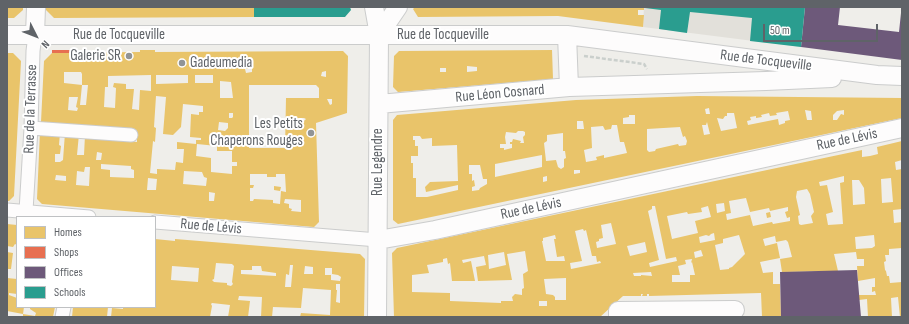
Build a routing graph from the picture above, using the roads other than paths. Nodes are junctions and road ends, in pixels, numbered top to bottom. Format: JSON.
{"nodes":[{"id":1,"x":36,"y":7,"type":"edge"},
{"id":2,"x":374,"y":7,"type":"edge"},
{"id":3,"x":398,"y":7,"type":"edge"},
{"id":4,"x":7,"y":35,"type":"edge"},
{"id":5,"x":35,"y":35,"type":"junction"},
{"id":6,"x":379,"y":35,"type":"junction"},
{"id":7,"x":567,"y":35,"type":"junction"},
{"id":8,"x":877,"y":75,"type":"junction"},
{"id":9,"x":902,"y":76,"type":"edge"},
{"id":10,"x":569,"y":87,"type":"junction"},
{"id":11,"x":379,"y":104,"type":"junction"},
{"id":12,"x":31,"y":128,"type":"junction"},
{"id":13,"x":902,"y":128,"type":"edge"},
{"id":14,"x":131,"y":135,"type":"dead end"},
{"id":15,"x":7,"y":210,"type":"edge"},
{"id":16,"x":26,"y":212,"type":"junction"},
{"id":17,"x":70,"y":216,"type":"edge"},
{"id":18,"x":156,"y":222,"type":"edge"},
{"id":19,"x":378,"y":240,"type":"junction"},
{"id":20,"x":735,"y":310,"type":"dead end"},
{"id":21,"x":377,"y":317,"type":"edge"},
{"id":22,"x":618,"y":317,"type":"edge"}],
"edges":[{"from":1,"to":5,"type":"street","name":"Rue de la Terrasse"},
{"from":2,"to":6,"type":"street","name":"Rue Legendre"},
{"from":3,"to":6,"type":"street"},
{"from":4,"to":5,"type":"street","name":"Rue de Tocqueville"},
{"from":5,"to":6,"type":"street","name":"Rue de Tocqueville"},
{"from":5,"to":12,"type":"street","name":"Rue de la Terrasse"},
{"from":6,"to":7,"type":"street","name":"Rue de Tocqueville"},
{"from":6,"to":11,"type":"street","name":"Rue Legendre"},
{"from":7,"to":8,"type":"street","name":"Rue de Tocqueville"},
{"from":7,"to":10,"type":"street"},
{"from":8,"to":9,"type":"street","name":"Rue de Tocqueville"},
{"from":8,"to":10,"type":"street","name":"Rue de Tocqueville"},
{"from":10,"to":11,"type":"street","name":"Rue Léon Cosnard"},
{"from":11,"to":19,"type":"street","name":"Rue Legendre"},
{"from":12,"to":14,"type":"street"},
{"from":12,"to":16,"type":"street","name":"Rue de la Terrasse"},
{"from":13,"to":19,"type":"street","name":"Rue de Lévis"},
{"from":15,"to":16,"type":"street"},
{"from":16,"to":17,"type":"street"},
{"from":18,"to":19,"type":"street","name":"Rue de Lévis"},
{"from":19,"to":21,"type":"street","name":"Rue Legendre"},
{"from":20,"to":22,"type":"street"}]}
